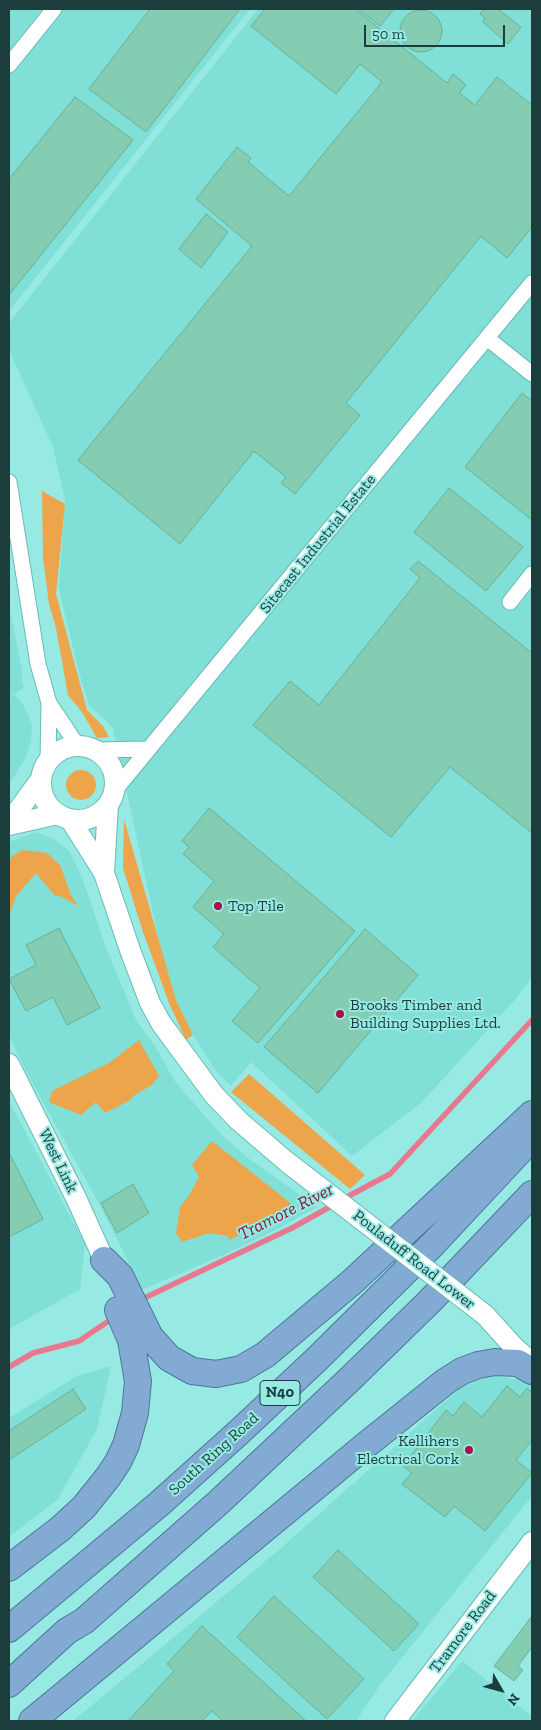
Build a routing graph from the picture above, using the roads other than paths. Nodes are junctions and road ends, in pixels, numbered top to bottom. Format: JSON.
{"nodes":[{"id":1,"x":54,"y":9,"type":"edge"},
{"id":2,"x":9,"y":65,"type":"edge"},
{"id":3,"x":532,"y":283,"type":"edge"},
{"id":4,"x":487,"y":338,"type":"junction"},
{"id":5,"x":532,"y":374,"type":"edge"},
{"id":6,"x":9,"y":482,"type":"edge"},
{"id":7,"x":532,"y":574,"type":"edge"},
{"id":8,"x":510,"y":602,"type":"dead end"},
{"id":9,"x":49,"y":703,"type":"junction"},
{"id":10,"x":77,"y":746,"type":"junction"},
{"id":11,"x":147,"y":749,"type":"junction"},
{"id":12,"x":97,"y":750,"type":"junction"},
{"id":13,"x":45,"y":770,"type":"junction"},
{"id":14,"x":112,"y":797,"type":"junction"},
{"id":15,"x":64,"y":816,"type":"junction"},
{"id":16,"x":9,"y":824,"type":"edge"},
{"id":17,"x":104,"y":873,"type":"junction"},
{"id":18,"x":9,"y":1064,"type":"edge"},
{"id":19,"x":532,"y":1114,"type":"edge"},
{"id":20,"x":532,"y":1138,"type":"edge"},
{"id":21,"x":532,"y":1194,"type":"edge"},
{"id":22,"x":104,"y":1260,"type":"junction"},
{"id":23,"x":485,"y":1315,"type":"junction"},
{"id":24,"x":532,"y":1345,"type":"edge"},
{"id":25,"x":532,"y":1363,"type":"edge"},
{"id":26,"x":532,"y":1371,"type":"edge"},
{"id":27,"x":159,"y":1504,"type":"junction"},
{"id":28,"x":532,"y":1542,"type":"edge"},
{"id":29,"x":9,"y":1568,"type":"edge"},
{"id":30,"x":9,"y":1614,"type":"edge"},
{"id":31,"x":9,"y":1629,"type":"edge"},
{"id":32,"x":9,"y":1684,"type":"edge"},
{"id":33,"x":32,"y":1721,"type":"edge"},
{"id":34,"x":395,"y":1721,"type":"edge"}],
"edges":[{"from":1,"to":2,"type":"street"},
{"from":3,"to":4,"type":"street","name":"Sitecast Industrial Estate"},
{"from":4,"to":5,"type":"street"},
{"from":4,"to":11,"type":"street","name":"Sitecast Industrial Estate"},
{"from":6,"to":9,"type":"street","name":"Pouladuff Road Lower"},
{"from":7,"to":8,"type":"street"},
{"from":9,"to":10,"type":"street","name":"Pouladuff Road Lower"},
{"from":9,"to":13,"type":"street","name":"Pouladuff Road Lower"},
{"from":10,"to":12,"type":"street"},
{"from":10,"to":13,"type":"street"},
{"from":11,"to":12,"type":"street"},
{"from":11,"to":14,"type":"street","name":"Sitecast Industrial Estate"},
{"from":12,"to":14,"type":"street","name":"Pouladuff Road Lower"},
{"from":13,"to":15,"type":"street","name":"Pouladuff Road Lower"},
{"from":13,"to":16,"type":"street"},
{"from":14,"to":15,"type":"street"},
{"from":14,"to":17,"type":"street","name":"Pouladuff Road Lower"},
{"from":15,"to":16,"type":"street"},
{"from":15,"to":17,"type":"street","name":"Pouladuff Road Lower"},
{"from":17,"to":23,"type":"street","name":"Pouladuff Road Lower","bridge":true},
{"from":18,"to":22,"type":"street","name":"West Link"},
{"from":19,"to":22,"type":"highway"},
{"from":20,"to":27,"type":"highway","name":"South Ring Road","number":"N40"},
{"from":21,"to":32,"type":"highway","number":"N40"},
{"from":22,"to":29,"type":"highway"},
{"from":23,"to":24,"type":"street","name":"Pouladuff Road Lower"},
{"from":23,"to":25,"type":"street","name":"Pouladuff Road Lower"},
{"from":26,"to":33,"type":"highway"},
{"from":27,"to":30,"type":"highway"},
{"from":27,"to":31,"type":"highway","name":"South Ring Road","number":"N40"},
{"from":28,"to":34,"type":"street","name":"Tramore Road"}]}
